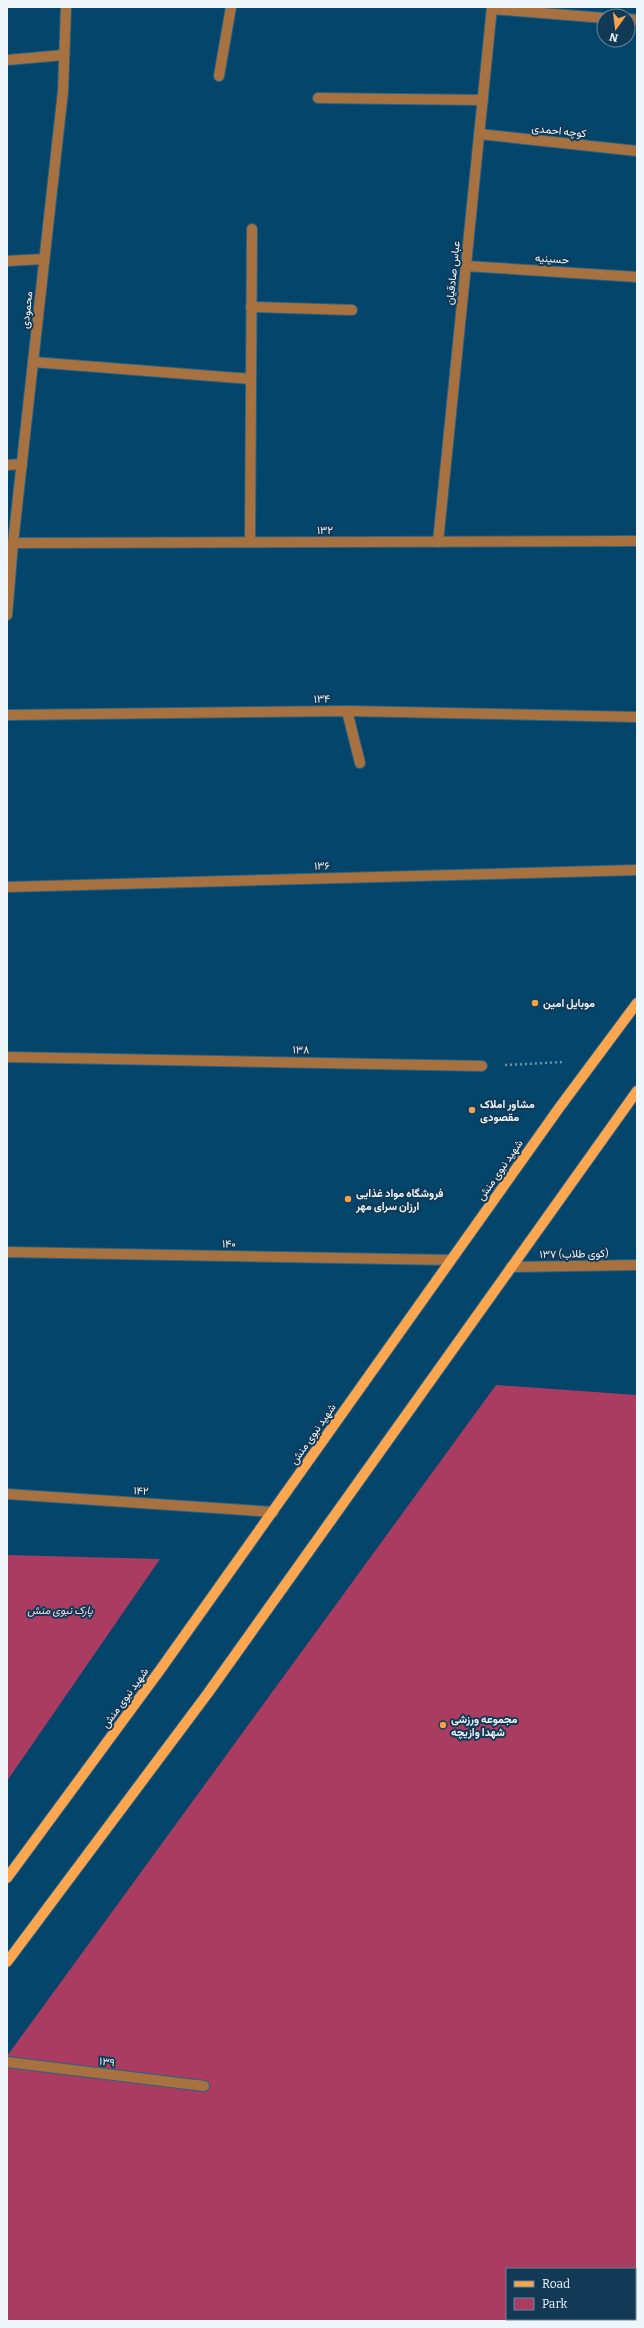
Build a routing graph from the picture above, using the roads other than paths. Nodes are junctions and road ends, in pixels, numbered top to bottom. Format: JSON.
{"nodes":[{"id":1,"x":66,"y":7,"type":"edge"},
{"id":2,"x":231,"y":7,"type":"edge"},
{"id":3,"x":492,"y":8,"type":"edge"},
{"id":4,"x":596,"y":17,"type":"edge"},
{"id":5,"x":64,"y":55,"type":"junction"},
{"id":6,"x":7,"y":60,"type":"edge"},
{"id":7,"x":220,"y":76,"type":"dead end"},
{"id":8,"x":318,"y":98,"type":"dead end"},
{"id":9,"x":483,"y":100,"type":"junction"},
{"id":10,"x":479,"y":134,"type":"junction"},
{"id":11,"x":637,"y":151,"type":"edge"},
{"id":12,"x":252,"y":229,"type":"dead end"},
{"id":13,"x":44,"y":259,"type":"junction"},
{"id":14,"x":7,"y":261,"type":"edge"},
{"id":15,"x":466,"y":266,"type":"junction"},
{"id":16,"x":637,"y":277,"type":"edge"},
{"id":17,"x":251,"y":307,"type":"junction"},
{"id":18,"x":352,"y":310,"type":"dead end"},
{"id":19,"x":33,"y":362,"type":"junction"},
{"id":20,"x":251,"y":379,"type":"junction"},
{"id":21,"x":22,"y":464,"type":"junction"},
{"id":22,"x":7,"y":465,"type":"edge"},
{"id":23,"x":637,"y":541,"type":"edge"},
{"id":24,"x":13,"y":542,"type":"junction"},
{"id":25,"x":250,"y":542,"type":"junction"},
{"id":26,"x":438,"y":542,"type":"junction"},
{"id":27,"x":7,"y":615,"type":"edge"},
{"id":28,"x":347,"y":711,"type":"junction"},
{"id":29,"x":7,"y":715,"type":"edge"},
{"id":30,"x":637,"y":718,"type":"edge"},
{"id":31,"x":360,"y":763,"type":"dead end"},
{"id":32,"x":637,"y":870,"type":"edge"},
{"id":33,"x":7,"y":887,"type":"edge"},
{"id":34,"x":637,"y":1003,"type":"edge"},
{"id":35,"x":7,"y":1057,"type":"edge"},
{"id":36,"x":482,"y":1066,"type":"road end"},
{"id":37,"x":637,"y":1091,"type":"edge"},
{"id":38,"x":7,"y":1252,"type":"edge"},
{"id":39,"x":451,"y":1260,"type":"junction"},
{"id":40,"x":637,"y":1265,"type":"edge"},
{"id":41,"x":511,"y":1267,"type":"junction"},
{"id":42,"x":7,"y":1494,"type":"edge"},
{"id":43,"x":272,"y":1512,"type":"junction"},
{"id":44,"x":7,"y":1878,"type":"edge"},
{"id":45,"x":7,"y":1962,"type":"edge"},
{"id":46,"x":7,"y":2062,"type":"edge"},
{"id":47,"x":204,"y":2086,"type":"dead end"}],
"edges":[{"from":1,"to":5,"type":"street","name":"محمودی"},
{"from":2,"to":7,"type":"street"},
{"from":3,"to":4,"type":"street"},
{"from":3,"to":9,"type":"street","name":"عباس صادقیان"},
{"from":5,"to":6,"type":"street"},
{"from":5,"to":13,"type":"street","name":"محمودی"},
{"from":8,"to":9,"type":"street"},
{"from":9,"to":10,"type":"street","name":"عباس صادقیان"},
{"from":10,"to":11,"type":"street","name":"کوچه احمدی"},
{"from":10,"to":15,"type":"street","name":"عباس صادقیان"},
{"from":12,"to":17,"type":"street"},
{"from":13,"to":14,"type":"street"},
{"from":13,"to":19,"type":"street","name":"محمودی"},
{"from":15,"to":16,"type":"street","name":"حسینیه"},
{"from":15,"to":26,"type":"street","name":"عباس صادقیان"},
{"from":17,"to":18,"type":"street"},
{"from":17,"to":20,"type":"street"},
{"from":19,"to":20,"type":"street"},
{"from":19,"to":21,"type":"street","name":"محمودی"},
{"from":20,"to":25,"type":"street"},
{"from":21,"to":22,"type":"street"},
{"from":21,"to":24,"type":"street","name":"محمودی"},
{"from":23,"to":26,"type":"street","name":"۱۳۲"},
{"from":24,"to":25,"type":"street","name":"۱۳۲"},
{"from":24,"to":27,"type":"street","name":"محمودی"},
{"from":25,"to":26,"type":"street","name":"۱۳۲"},
{"from":28,"to":29,"type":"street","name":"۱۳۴"},
{"from":28,"to":30,"type":"street","name":"۱۳۴"},
{"from":28,"to":31,"type":"street"},
{"from":32,"to":33,"type":"street","name":"۱۳۶"},
{"from":34,"to":39,"type":"main road","name":"شهید نبوی منش"},
{"from":35,"to":36,"type":"street","name":"۱۳۸"},
{"from":37,"to":41,"type":"main road"},
{"from":38,"to":39,"type":"street","name":"۱۴۰"},
{"from":39,"to":43,"type":"main road","name":"شهید نبوی منش"},
{"from":40,"to":41,"type":"street","name":"۱۳۷ (کوی طلاب)"},
{"from":41,"to":45,"type":"main road"},
{"from":42,"to":43,"type":"street","name":"۱۴۲"},
{"from":43,"to":44,"type":"main road","name":"شهید نبوی منش"},
{"from":46,"to":47,"type":"street","name":"۱۳۹"}]}
